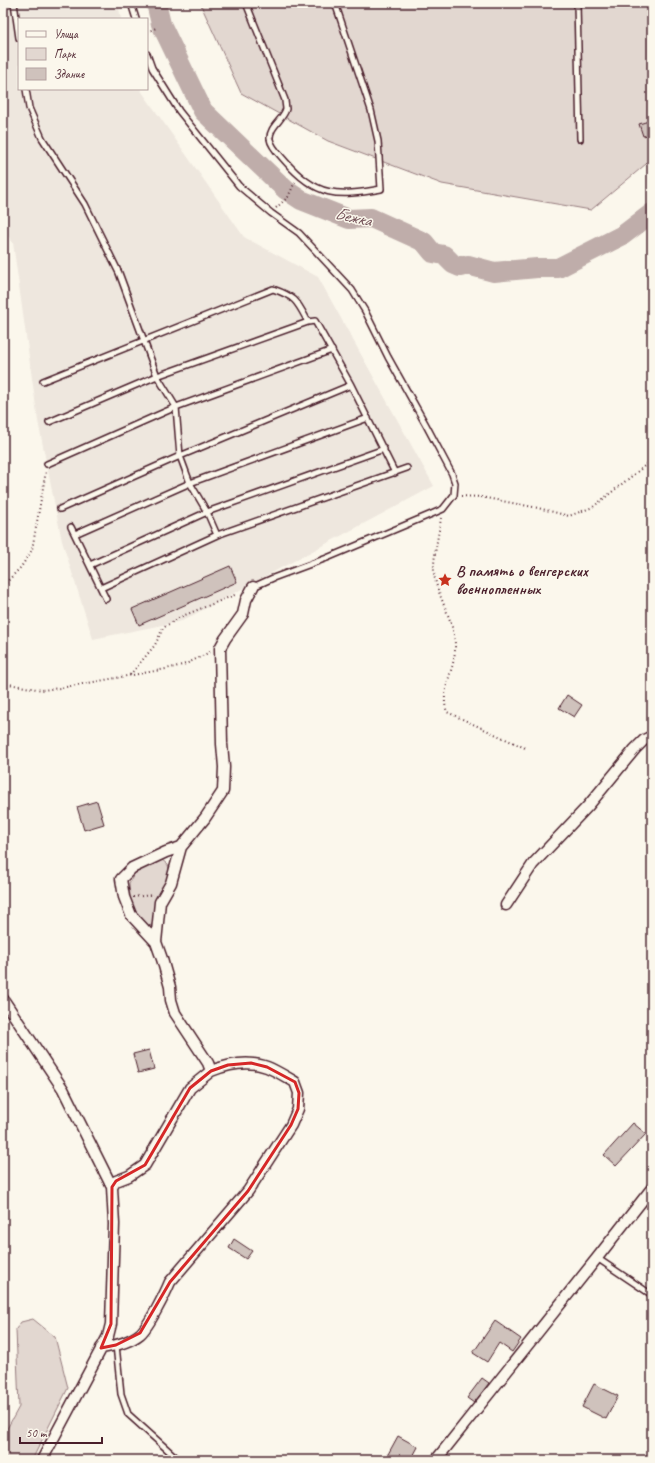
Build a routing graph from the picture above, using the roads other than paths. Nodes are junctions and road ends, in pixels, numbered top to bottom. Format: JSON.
{"nodes":[{"id":1,"x":14,"y":3,"type":"edge"},
{"id":2,"x":131,"y":3,"type":"edge"},
{"id":3,"x":246,"y":3,"type":"edge"},
{"id":4,"x":335,"y":3,"type":"edge"},
{"id":5,"x":577,"y":3,"type":"edge"},
{"id":6,"x":136,"y":18,"type":"edge"},
{"id":7,"x":18,"y":31,"type":"edge"},
{"id":8,"x":148,"y":57,"type":"edge"},
{"id":9,"x":26,"y":90,"type":"edge"},
{"id":10,"x":580,"y":139,"type":"dead end"},
{"id":11,"x":308,"y":322,"type":"junction"},
{"id":12,"x":144,"y":341,"type":"junction"},
{"id":13,"x":332,"y":350,"type":"junction"},
{"id":14,"x":157,"y":376,"type":"junction"},
{"id":15,"x":43,"y":381,"type":"dead end"},
{"id":16,"x":351,"y":385,"type":"junction"},
{"id":17,"x":176,"y":407,"type":"junction"},
{"id":18,"x":368,"y":418,"type":"junction"},
{"id":19,"x":49,"y":422,"type":"dead end"},
{"id":20,"x":384,"y":449,"type":"junction"},
{"id":21,"x":180,"y":456,"type":"junction"},
{"id":22,"x":47,"y":464,"type":"road end"},
{"id":23,"x":407,"y":468,"type":"dead end"},
{"id":24,"x":395,"y":473,"type":"junction"},
{"id":25,"x":190,"y":483,"type":"junction"},
{"id":26,"x":60,"y":509,"type":"dead end"},
{"id":27,"x":207,"y":512,"type":"junction"},
{"id":28,"x":71,"y":527,"type":"dead end"},
{"id":29,"x":74,"y":534,"type":"junction"},
{"id":30,"x":217,"y":535,"type":"junction"},
{"id":31,"x":90,"y":565,"type":"junction"},
{"id":32,"x":253,"y":587,"type":"joint"},
{"id":33,"x":101,"y":588,"type":"junction"},
{"id":34,"x":106,"y":599,"type":"dead end"},
{"id":35,"x":652,"y":736,"type":"edge"},
{"id":36,"x":181,"y":847,"type":"junction"},
{"id":37,"x":506,"y":905,"type":"dead end"},
{"id":38,"x":156,"y":942,"type":"junction"},
{"id":39,"x":3,"y":999,"type":"edge"},
{"id":40,"x":211,"y":1071,"type":"junction"},
{"id":41,"x":112,"y":1187,"type":"junction"},
{"id":42,"x":652,"y":1188,"type":"edge"},
{"id":43,"x":598,"y":1258,"type":"junction"},
{"id":44,"x":652,"y":1295,"type":"edge"},
{"id":45,"x":116,"y":1345,"type":"junction"},
{"id":46,"x":101,"y":1348,"type":"junction"},
{"id":47,"x":42,"y":1460,"type":"edge"},
{"id":48,"x":179,"y":1460,"type":"edge"},
{"id":49,"x":436,"y":1460,"type":"edge"}],
"edges":[{"from":1,"to":7,"type":"lane"},
{"from":2,"to":6,"type":"lane"},
{"from":3,"to":4,"type":"lane"},
{"from":5,"to":10,"type":"lane"},
{"from":8,"to":32,"type":"lane"},
{"from":9,"to":12,"type":"lane"},
{"from":11,"to":12,"type":"lane"},
{"from":11,"to":13,"type":"lane"},
{"from":11,"to":14,"type":"lane"},
{"from":12,"to":14,"type":"lane"},
{"from":12,"to":15,"type":"lane"},
{"from":13,"to":16,"type":"lane"},
{"from":13,"to":17,"type":"lane"},
{"from":14,"to":17,"type":"lane"},
{"from":14,"to":19,"type":"lane"},
{"from":16,"to":18,"type":"lane"},
{"from":16,"to":21,"type":"lane"},
{"from":17,"to":21,"type":"lane"},
{"from":17,"to":22,"type":"lane"},
{"from":18,"to":20,"type":"lane"},
{"from":18,"to":25,"type":"lane"},
{"from":20,"to":24,"type":"lane"},
{"from":20,"to":27,"type":"lane"},
{"from":21,"to":25,"type":"lane"},
{"from":21,"to":26,"type":"lane"},
{"from":23,"to":24,"type":"lane"},
{"from":24,"to":30,"type":"lane"},
{"from":25,"to":27,"type":"lane"},
{"from":25,"to":29,"type":"lane"},
{"from":27,"to":30,"type":"lane"},
{"from":27,"to":31,"type":"lane"},
{"from":28,"to":29,"type":"lane"},
{"from":29,"to":31,"type":"lane"},
{"from":30,"to":33,"type":"lane"},
{"from":31,"to":33,"type":"lane"},
{"from":32,"to":36,"type":"street"},
{"from":33,"to":34,"type":"lane"},
{"from":35,"to":37,"type":"street"},
{"from":36,"to":38,"type":"street"},
{"from":36,"to":38,"type":"street"},
{"from":38,"to":40,"type":"street"},
{"from":39,"to":41,"type":"street"},
{"from":40,"to":41,"type":"street"},
{"from":40,"to":45,"type":"street"},
{"from":41,"to":46,"type":"street"},
{"from":42,"to":43,"type":"street"},
{"from":43,"to":44,"type":"lane"},
{"from":43,"to":49,"type":"street"},
{"from":45,"to":46,"type":"street"},
{"from":45,"to":48,"type":"lane"},
{"from":46,"to":47,"type":"street"}]}
